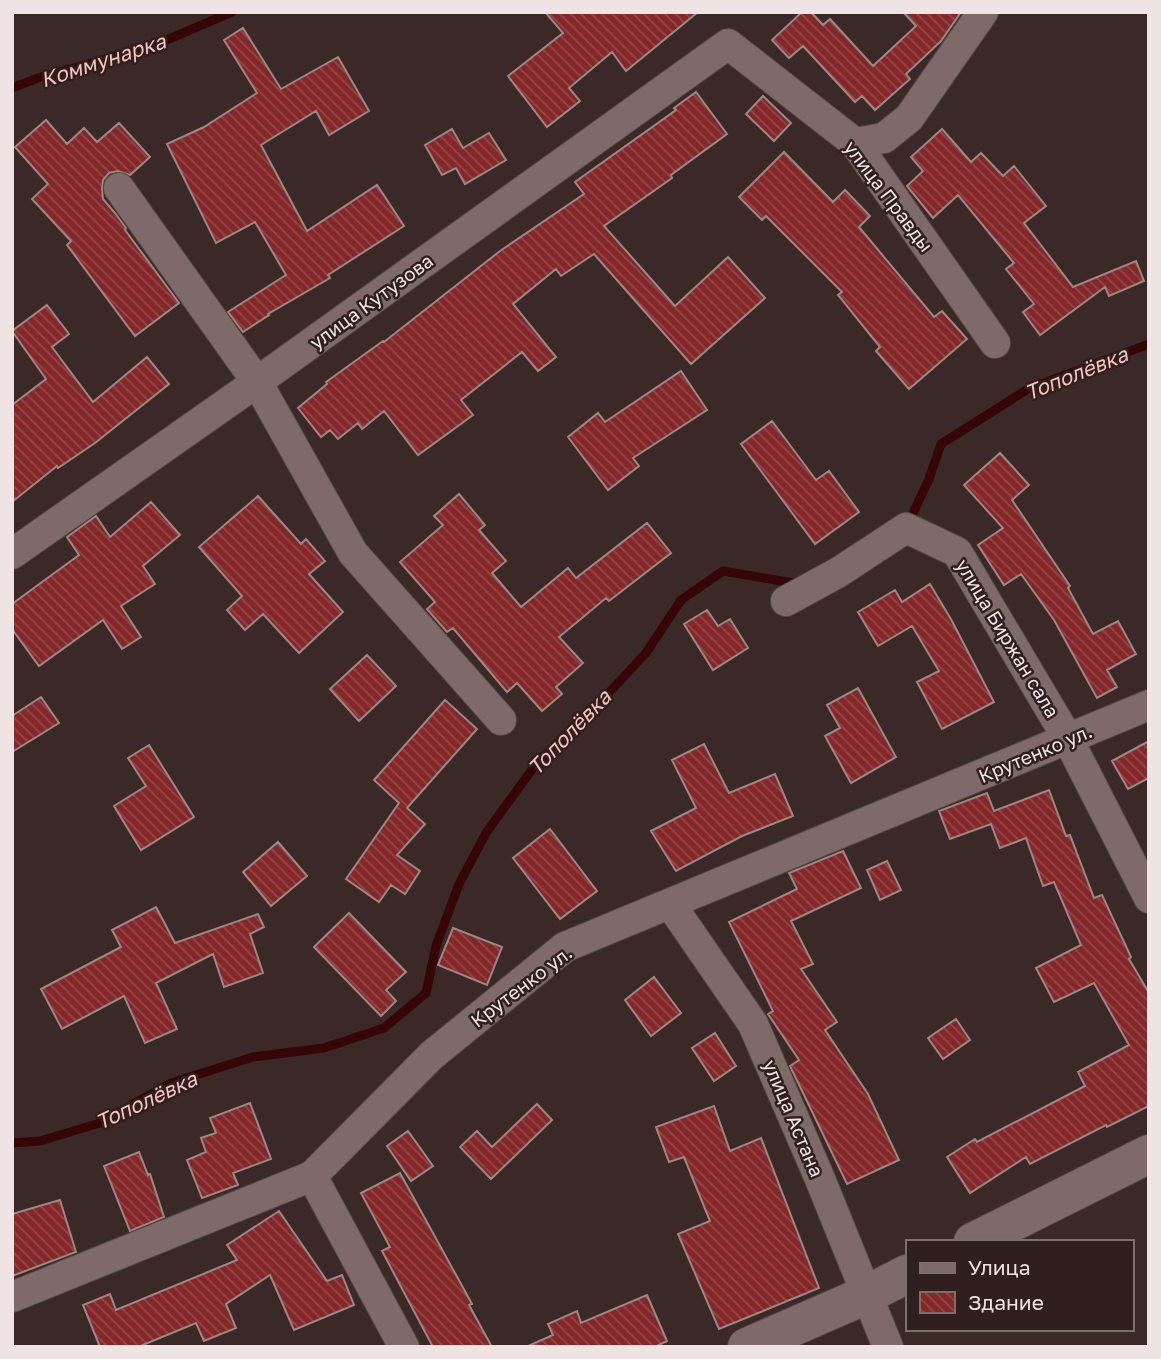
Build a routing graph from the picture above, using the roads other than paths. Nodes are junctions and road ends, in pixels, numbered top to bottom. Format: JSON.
{"nodes":[{"id":1,"x":983,"y":12,"type":"edge"},
{"id":2,"x":728,"y":44,"type":"joint"},
{"id":3,"x":855,"y":143,"type":"junction"},
{"id":4,"x":119,"y":188,"type":"dead end"},
{"id":5,"x":995,"y":343,"type":"dead end"},
{"id":6,"x":257,"y":382,"type":"junction"},
{"id":7,"x":12,"y":554,"type":"edge"},
{"id":8,"x":786,"y":601,"type":"dead end"},
{"id":9,"x":1149,"y":705,"type":"edge"},
{"id":10,"x":501,"y":720,"type":"dead end"},
{"id":11,"x":1068,"y":739,"type":"junction"},
{"id":12,"x":1149,"y":898,"type":"edge"},
{"id":13,"x":671,"y":905,"type":"junction"},
{"id":14,"x":1149,"y":1154,"type":"edge"},
{"id":15,"x":312,"y":1176,"type":"junction"},
{"id":16,"x":977,"y":1240,"type":"edge"},
{"id":17,"x":906,"y":1275,"type":"edge"},
{"id":18,"x":866,"y":1295,"type":"junction"},
{"id":19,"x":12,"y":1297,"type":"edge"},
{"id":20,"x":404,"y":1347,"type":"edge"},
{"id":21,"x":747,"y":1347,"type":"edge"},
{"id":22,"x":888,"y":1347,"type":"edge"}],
"edges":[{"from":1,"to":3,"type":"street"},
{"from":2,"to":3,"type":"street","name":"улица Правды"},
{"from":2,"to":6,"type":"street","name":"улица Кутузова"},
{"from":3,"to":5,"type":"street","name":"улица Правды"},
{"from":4,"to":6,"type":"street"},
{"from":6,"to":7,"type":"street","name":"улица Кутузова"},
{"from":6,"to":10,"type":"street"},
{"from":8,"to":11,"type":"street","name":"улица Биржан сала"},
{"from":9,"to":11,"type":"street","name":"Крутенко ул."},
{"from":11,"to":12,"type":"street","name":"улица Биржан сала"},
{"from":11,"to":13,"type":"street","name":"Крутенко ул."},
{"from":13,"to":15,"type":"street","name":"Крутенко ул."},
{"from":13,"to":18,"type":"street","name":"улица Астана"},
{"from":14,"to":16,"type":"street"},
{"from":15,"to":19,"type":"street","name":"Крутенко ул."},
{"from":15,"to":20,"type":"street"},
{"from":17,"to":18,"type":"street"},
{"from":18,"to":21,"type":"street"},
{"from":18,"to":22,"type":"street","name":"улица Астана"}]}
